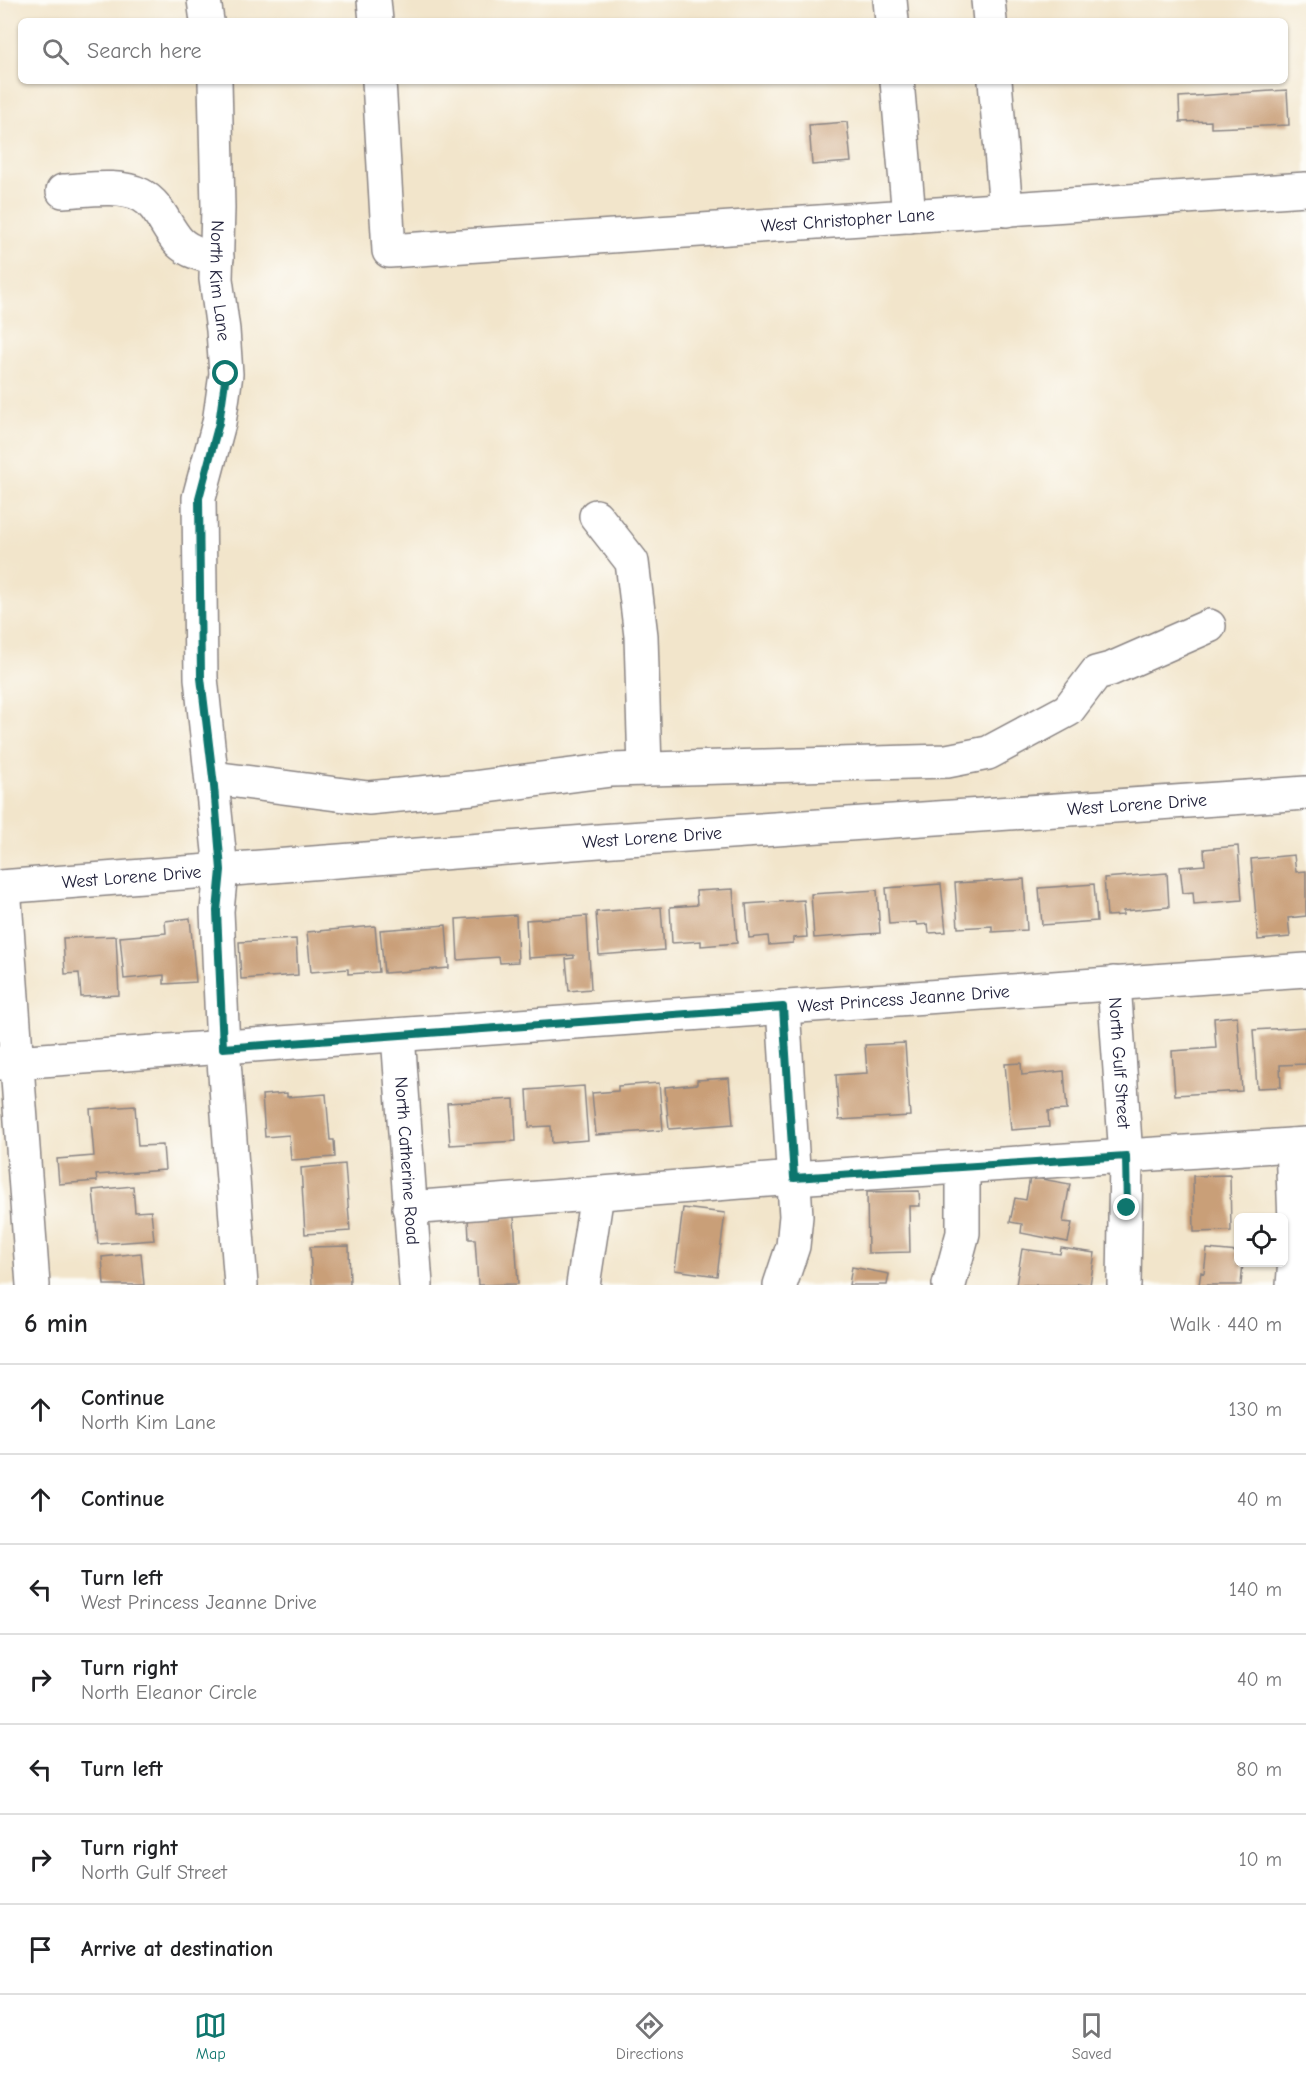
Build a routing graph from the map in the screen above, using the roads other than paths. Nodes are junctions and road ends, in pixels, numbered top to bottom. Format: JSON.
{"nodes":[{"id":1,"x":204,"y":0,"type":"edge"},
{"id":2,"x":374,"y":0,"type":"edge"},
{"id":3,"x":890,"y":0,"type":"edge"},
{"id":4,"x":988,"y":0,"type":"edge"},
{"id":5,"x":207,"y":18,"type":"edge"},
{"id":6,"x":376,"y":18,"type":"edge"},
{"id":7,"x":892,"y":18,"type":"edge"},
{"id":8,"x":990,"y":18,"type":"edge"},
{"id":9,"x":214,"y":84,"type":"edge"},
{"id":10,"x":379,"y":84,"type":"edge"},
{"id":11,"x":897,"y":84,"type":"edge"},
{"id":12,"x":995,"y":84,"type":"edge"},
{"id":13,"x":1306,"y":189,"type":"edge"},
{"id":14,"x":63,"y":191,"type":"dead end"},
{"id":15,"x":1006,"y":210,"type":"junction"},
{"id":16,"x":909,"y":216,"type":"junction"},
{"id":17,"x":217,"y":258,"type":"junction"},
{"id":18,"x":596,"y":516,"type":"dead end"},
{"id":19,"x":1209,"y":626,"type":"dead end"},
{"id":20,"x":645,"y":769,"type":"junction"},
{"id":21,"x":213,"y":778,"type":"junction"},
{"id":22,"x":1306,"y":793,"type":"edge"},
{"id":23,"x":221,"y":870,"type":"junction"},
{"id":24,"x":2,"y":887,"type":"edge"},
{"id":25,"x":1306,"y":969,"type":"edge"},
{"id":26,"x":1114,"y":983,"type":"junction"},
{"id":27,"x":783,"y":1007,"type":"junction"},
{"id":28,"x":398,"y":1035,"type":"junction"},
{"id":29,"x":223,"y":1048,"type":"junction"},
{"id":30,"x":8,"y":1063,"type":"edge"},
{"id":31,"x":1299,"y":1145,"type":"edge"},
{"id":32,"x":1126,"y":1156,"type":"junction"},
{"id":33,"x":963,"y":1168,"type":"junction"},
{"id":34,"x":794,"y":1178,"type":"junction"},
{"id":35,"x":597,"y":1194,"type":"junction"},
{"id":36,"x":409,"y":1208,"type":"junction"},
{"id":37,"x":33,"y":1285,"type":"edge"},
{"id":38,"x":241,"y":1285,"type":"edge"},
{"id":39,"x":416,"y":1285,"type":"edge"},
{"id":40,"x":583,"y":1285,"type":"edge"},
{"id":41,"x":780,"y":1285,"type":"edge"},
{"id":42,"x":949,"y":1285,"type":"edge"},
{"id":43,"x":1124,"y":1285,"type":"edge"},
{"id":44,"x":1293,"y":1285,"type":"edge"}],
"edges":[{"from":1,"to":5,"type":"street"},
{"from":2,"to":6,"type":"street"},
{"from":3,"to":7,"type":"street"},
{"from":4,"to":8,"type":"street"},
{"from":9,"to":17,"type":"street","name":"North Kim Lane"},
{"from":10,"to":16,"type":"street","name":"West Christopher Lane"},
{"from":11,"to":16,"type":"street"},
{"from":12,"to":15,"type":"street"},
{"from":13,"to":15,"type":"street","name":"West Christopher Lane"},
{"from":14,"to":17,"type":"street"},
{"from":15,"to":16,"type":"street","name":"West Christopher Lane"},
{"from":17,"to":21,"type":"street","name":"North Kim Lane"},
{"from":18,"to":20,"type":"street"},
{"from":19,"to":20,"type":"street"},
{"from":20,"to":21,"type":"street"},
{"from":21,"to":23,"type":"street","name":"North Kim Lane"},
{"from":22,"to":23,"type":"street","name":"West Lorene Drive"},
{"from":23,"to":24,"type":"street","name":"West Lorene Drive"},
{"from":23,"to":29,"type":"street","name":"North Kim Lane"},
{"from":24,"to":30,"type":"street"},
{"from":25,"to":26,"type":"street","name":"West Princess Jeanne Drive"},
{"from":26,"to":27,"type":"street","name":"West Princess Jeanne Drive"},
{"from":26,"to":32,"type":"street","name":"North Gulf Street"},
{"from":27,"to":28,"type":"street","name":"West Princess Jeanne Drive"},
{"from":27,"to":34,"type":"street"},
{"from":28,"to":29,"type":"street","name":"West Princess Jeanne Drive"},
{"from":28,"to":36,"type":"street","name":"North Catherine Road"},
{"from":29,"to":30,"type":"street","name":"West Princess Jeanne Drive"},
{"from":29,"to":38,"type":"street","name":"North Kim Lane"},
{"from":30,"to":37,"type":"street"},
{"from":31,"to":32,"type":"street"},
{"from":31,"to":44,"type":"street"},
{"from":32,"to":33,"type":"street"},
{"from":32,"to":43,"type":"street","name":"North Gulf Street"},
{"from":33,"to":34,"type":"street"},
{"from":33,"to":42,"type":"street"},
{"from":34,"to":35,"type":"street"},
{"from":34,"to":41,"type":"street"},
{"from":35,"to":36,"type":"street"},
{"from":35,"to":40,"type":"street"},
{"from":36,"to":39,"type":"street","name":"North Catherine Road"}]}
